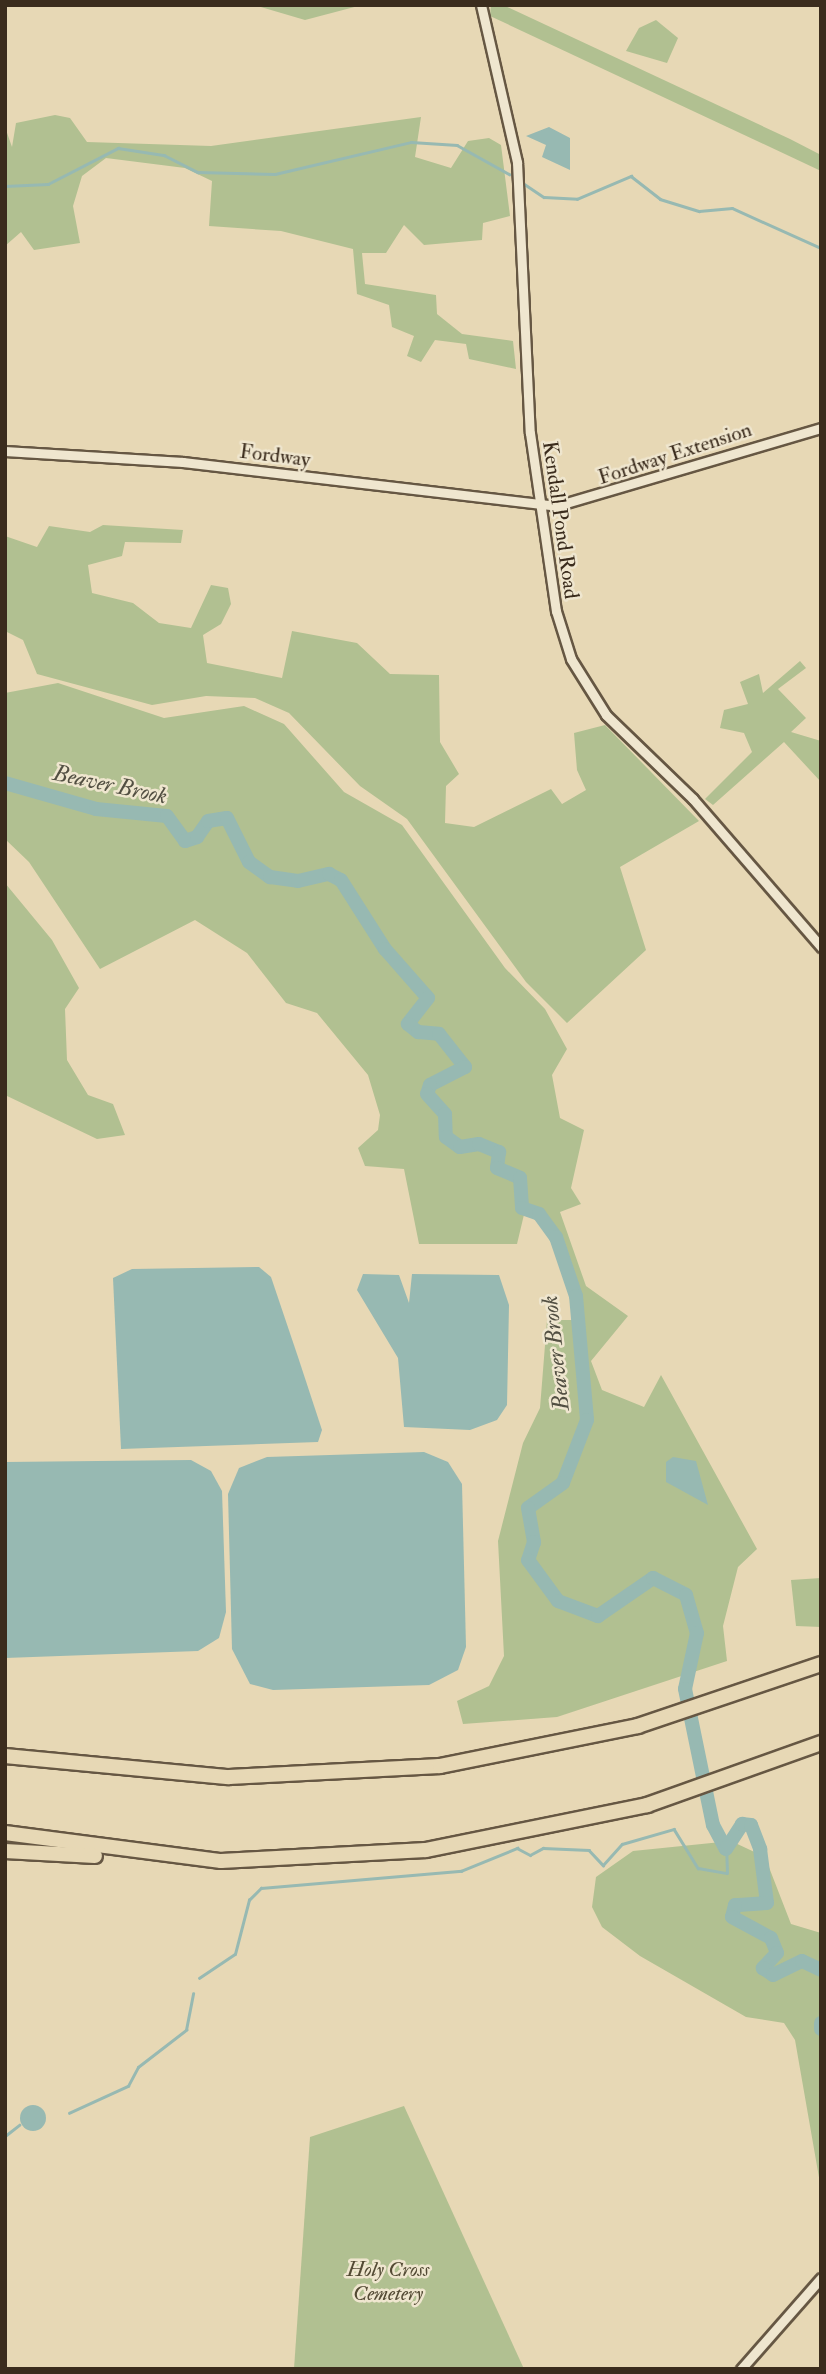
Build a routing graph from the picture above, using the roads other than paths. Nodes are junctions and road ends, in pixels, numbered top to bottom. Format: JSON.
{"nodes":[{"id":1,"x":481,"y":5,"type":"edge"},
{"id":2,"x":821,"y":428,"type":"edge"},
{"id":3,"x":5,"y":451,"type":"edge"},
{"id":4,"x":540,"y":505,"type":"junction"},
{"id":5,"x":821,"y":947,"type":"edge"},
{"id":6,"x":821,"y":1664,"type":"edge"},
{"id":7,"x":821,"y":1743,"type":"edge"},
{"id":8,"x":5,"y":1747,"type":"edge"},
{"id":9,"x":5,"y":1756,"type":"edge"},
{"id":10,"x":59,"y":1764,"type":"junction"},
{"id":11,"x":5,"y":1833,"type":"edge"},
{"id":12,"x":5,"y":1851,"type":"edge"},
{"id":13,"x":174,"y":1858,"type":"junction"},
{"id":14,"x":821,"y":2278,"type":"edge"},
{"id":15,"x":741,"y":2369,"type":"edge"}],
"edges":[{"from":1,"to":4,"type":"street","name":"Kendall Pond Road"},
{"from":2,"to":4,"type":"street","name":"Fordway Extension"},
{"from":3,"to":4,"type":"street","name":"Fordway"},
{"from":4,"to":5,"type":"street","name":"Kendall Pond Road"},
{"from":6,"to":10,"type":"highway"},
{"from":7,"to":13,"type":"highway"},
{"from":8,"to":10,"type":"highway"},
{"from":9,"to":10,"type":"highway"},
{"from":11,"to":13,"type":"highway"},
{"from":12,"to":13,"type":"highway"},
{"from":14,"to":15,"type":"street"}]}
